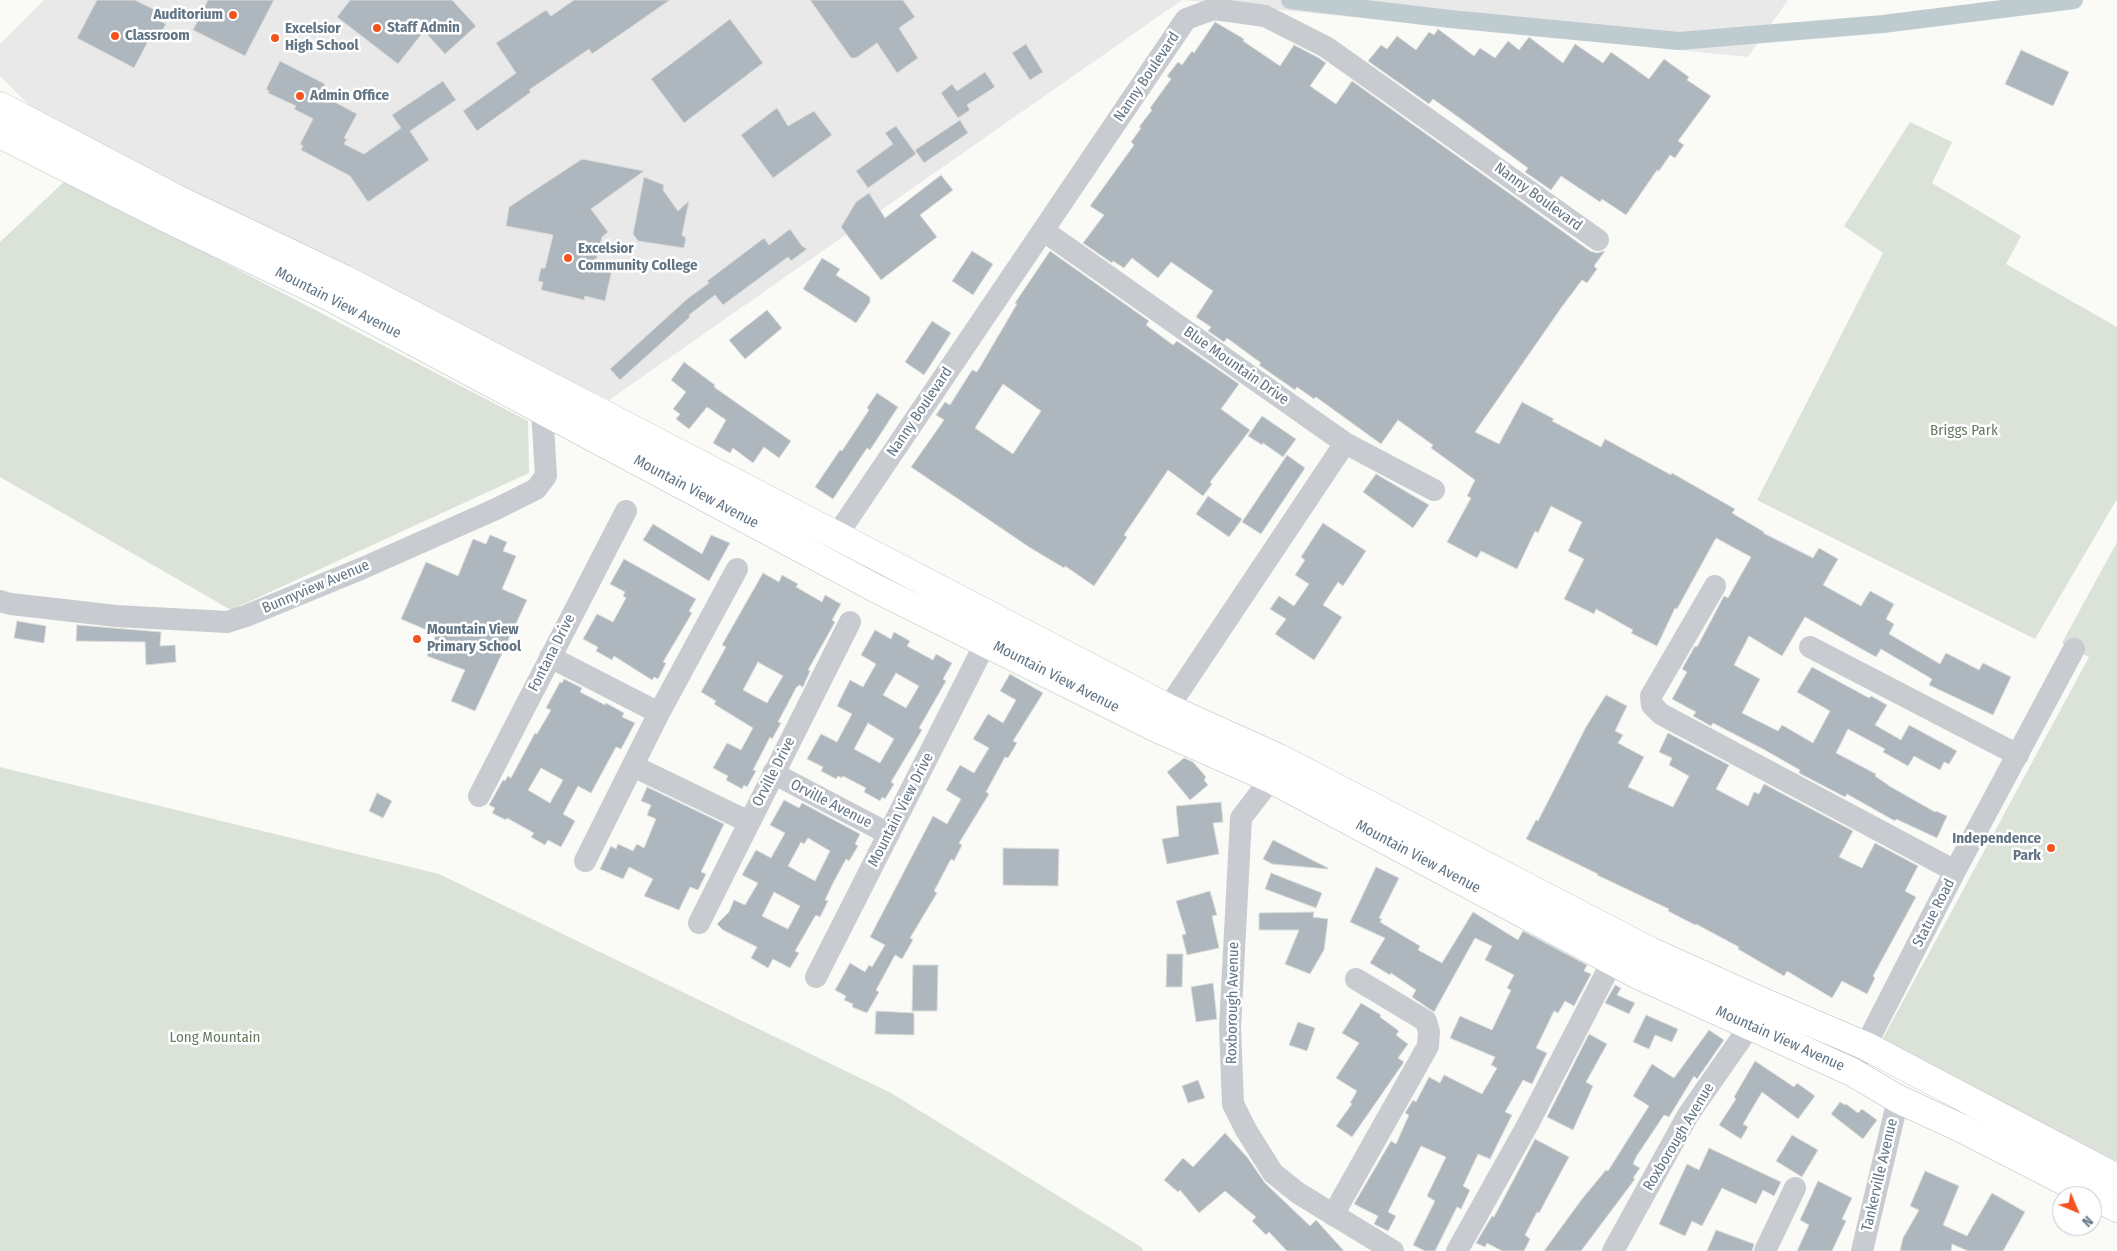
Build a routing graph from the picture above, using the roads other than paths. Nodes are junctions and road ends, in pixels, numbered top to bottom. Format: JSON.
{"nodes":[{"id":1,"x":0,"y":95,"type":"edge"},
{"id":2,"x":0,"y":106,"type":"edge"},
{"id":3,"x":32,"y":123,"type":"junction"},
{"id":4,"x":0,"y":134,"type":"edge"},
{"id":5,"x":1044,"y":231,"type":"junction"},
{"id":6,"x":1598,"y":240,"type":"dead end"},
{"id":7,"x":542,"y":410,"type":"junction"},
{"id":8,"x":1345,"y":443,"type":"junction"},
{"id":9,"x":1434,"y":490,"type":"dead end"},
{"id":10,"x":626,"y":511,"type":"dead end"},
{"id":11,"x":838,"y":535,"type":"junction"},
{"id":12,"x":900,"y":569,"type":"junction"},
{"id":13,"x":737,"y":570,"type":"dead end"},
{"id":14,"x":1715,"y":586,"type":"dead end"},
{"id":15,"x":891,"y":595,"type":"junction"},
{"id":16,"x":0,"y":601,"type":"edge"},
{"id":17,"x":850,"y":622,"type":"dead end"},
{"id":18,"x":986,"y":642,"type":"junction"},
{"id":19,"x":1810,"y":648,"type":"dead end"},
{"id":20,"x":2074,"y":649,"type":"dead end"},
{"id":21,"x":550,"y":657,"type":"junction"},
{"id":22,"x":1135,"y":703,"type":"junction"},
{"id":23,"x":1168,"y":708,"type":"junction"},
{"id":24,"x":659,"y":713,"type":"junction"},
{"id":25,"x":2018,"y":755,"type":"junction"},
{"id":26,"x":633,"y":766,"type":"junction"},
{"id":27,"x":773,"y":774,"type":"junction"},
{"id":28,"x":1271,"y":779,"type":"junction"},
{"id":29,"x":479,"y":796,"type":"dead end"},
{"id":30,"x":749,"y":822,"type":"junction"},
{"id":31,"x":888,"y":834,"type":"junction"},
{"id":32,"x":585,"y":861,"type":"dead end"},
{"id":33,"x":1955,"y":871,"type":"junction"},
{"id":34,"x":699,"y":923,"type":"dead end"},
{"id":35,"x":1650,"y":950,"type":"junction"},
{"id":36,"x":1613,"y":960,"type":"junction"},
{"id":37,"x":1638,"y":974,"type":"junction"},
{"id":38,"x":816,"y":977,"type":"dead end"},
{"id":39,"x":1356,"y":979,"type":"dead end"},
{"id":40,"x":1750,"y":1026,"type":"junction"},
{"id":41,"x":1866,"y":1046,"type":"junction"},
{"id":42,"x":1852,"y":1072,"type":"junction"},
{"id":43,"x":1898,"y":1099,"type":"junction"},
{"id":44,"x":1970,"y":1102,"type":"junction"},
{"id":45,"x":1963,"y":1129,"type":"junction"},
{"id":46,"x":2117,"y":1178,"type":"edge"},
{"id":47,"x":1795,"y":1188,"type":"dead end"},
{"id":48,"x":2117,"y":1208,"type":"edge"},
{"id":49,"x":1333,"y":1215,"type":"junction"},
{"id":50,"x":1392,"y":1251,"type":"edge"},
{"id":51,"x":1457,"y":1251,"type":"edge"},
{"id":52,"x":1613,"y":1251,"type":"edge"},
{"id":53,"x":1765,"y":1251,"type":"edge"},
{"id":54,"x":1862,"y":1251,"type":"edge"}],
"edges":[{"from":1,"to":3,"type":"main road"},
{"from":2,"to":3,"type":"main road","name":"Mountain View Avenue"},
{"from":3,"to":11,"type":"main road","name":"Mountain View Avenue"},
{"from":4,"to":7,"type":"main road","name":"Mountain View Avenue"},
{"from":5,"to":6,"type":"street","name":"Nanny Boulevard"},
{"from":5,"to":8,"type":"street","name":"Blue Mountain Drive"},
{"from":5,"to":11,"type":"street","name":"Nanny Boulevard"},
{"from":7,"to":15,"type":"main road","name":"Mountain View Avenue"},
{"from":7,"to":16,"type":"street","name":"Bunnyview Avenue"},
{"from":8,"to":9,"type":"street","name":"Blue Mountain Drive"},
{"from":8,"to":23,"type":"street"},
{"from":10,"to":21,"type":"street","name":"Fontana Drive"},
{"from":11,"to":12,"type":"main road","name":"Mountain View Avenue"},
{"from":12,"to":15,"type":"main road"},
{"from":12,"to":22,"type":"main road","name":"Mountain View Avenue"},
{"from":13,"to":24,"type":"street"},
{"from":14,"to":33,"type":"street"},
{"from":15,"to":18,"type":"main road","name":"Mountain View Avenue"},
{"from":17,"to":27,"type":"street","name":"Orville Drive"},
{"from":18,"to":22,"type":"main road","name":"Mountain View Avenue"},
{"from":18,"to":31,"type":"street","name":"Mountain View Drive"},
{"from":19,"to":25,"type":"street"},
{"from":20,"to":25,"type":"street","name":"Statue Road"},
{"from":21,"to":24,"type":"street"},
{"from":21,"to":29,"type":"street","name":"Fontana Drive"},
{"from":22,"to":23,"type":"main road","name":"Mountain View Avenue"},
{"from":22,"to":28,"type":"main road","name":"Mountain View Avenue"},
{"from":23,"to":35,"type":"main road","name":"Mountain View Avenue"},
{"from":24,"to":26,"type":"street"},
{"from":25,"to":33,"type":"street","name":"Statue Road"},
{"from":26,"to":30,"type":"street"},
{"from":26,"to":32,"type":"street"},
{"from":27,"to":30,"type":"street","name":"Orville Drive"},
{"from":27,"to":31,"type":"street","name":"Orville Avenue"},
{"from":28,"to":36,"type":"main road","name":"Mountain View Avenue"},
{"from":28,"to":49,"type":"street","name":"Roxborough Avenue"},
{"from":30,"to":34,"type":"street","name":"Orville Drive"},
{"from":31,"to":38,"type":"street","name":"Mountain View Drive"},
{"from":33,"to":41,"type":"street","name":"Statue Road"},
{"from":35,"to":37,"type":"main road"},
{"from":35,"to":41,"type":"main road","name":"Mountain View Avenue"},
{"from":36,"to":37,"type":"main road","name":"Mountain View Avenue"},
{"from":36,"to":51,"type":"street"},
{"from":37,"to":40,"type":"main road","name":"Mountain View Avenue"},
{"from":39,"to":49,"type":"street"},
{"from":40,"to":42,"type":"main road","name":"Mountain View Avenue"},
{"from":40,"to":52,"type":"street","name":"Roxborough Avenue"},
{"from":41,"to":42,"type":"street","name":"Statue Road"},
{"from":41,"to":44,"type":"main road","name":"Mountain View Avenue"},
{"from":42,"to":43,"type":"main road","name":"Mountain View Avenue"},
{"from":43,"to":45,"type":"main road","name":"Mountain View Avenue"},
{"from":43,"to":54,"type":"street","name":"Tankerville Avenue"},
{"from":44,"to":45,"type":"main road"},
{"from":44,"to":46,"type":"main road","name":"Mountain View Avenue"},
{"from":45,"to":48,"type":"main road","name":"Mountain View Avenue"},
{"from":47,"to":53,"type":"street"},
{"from":49,"to":50,"type":"street","name":"Roxborough Avenue"}]}
